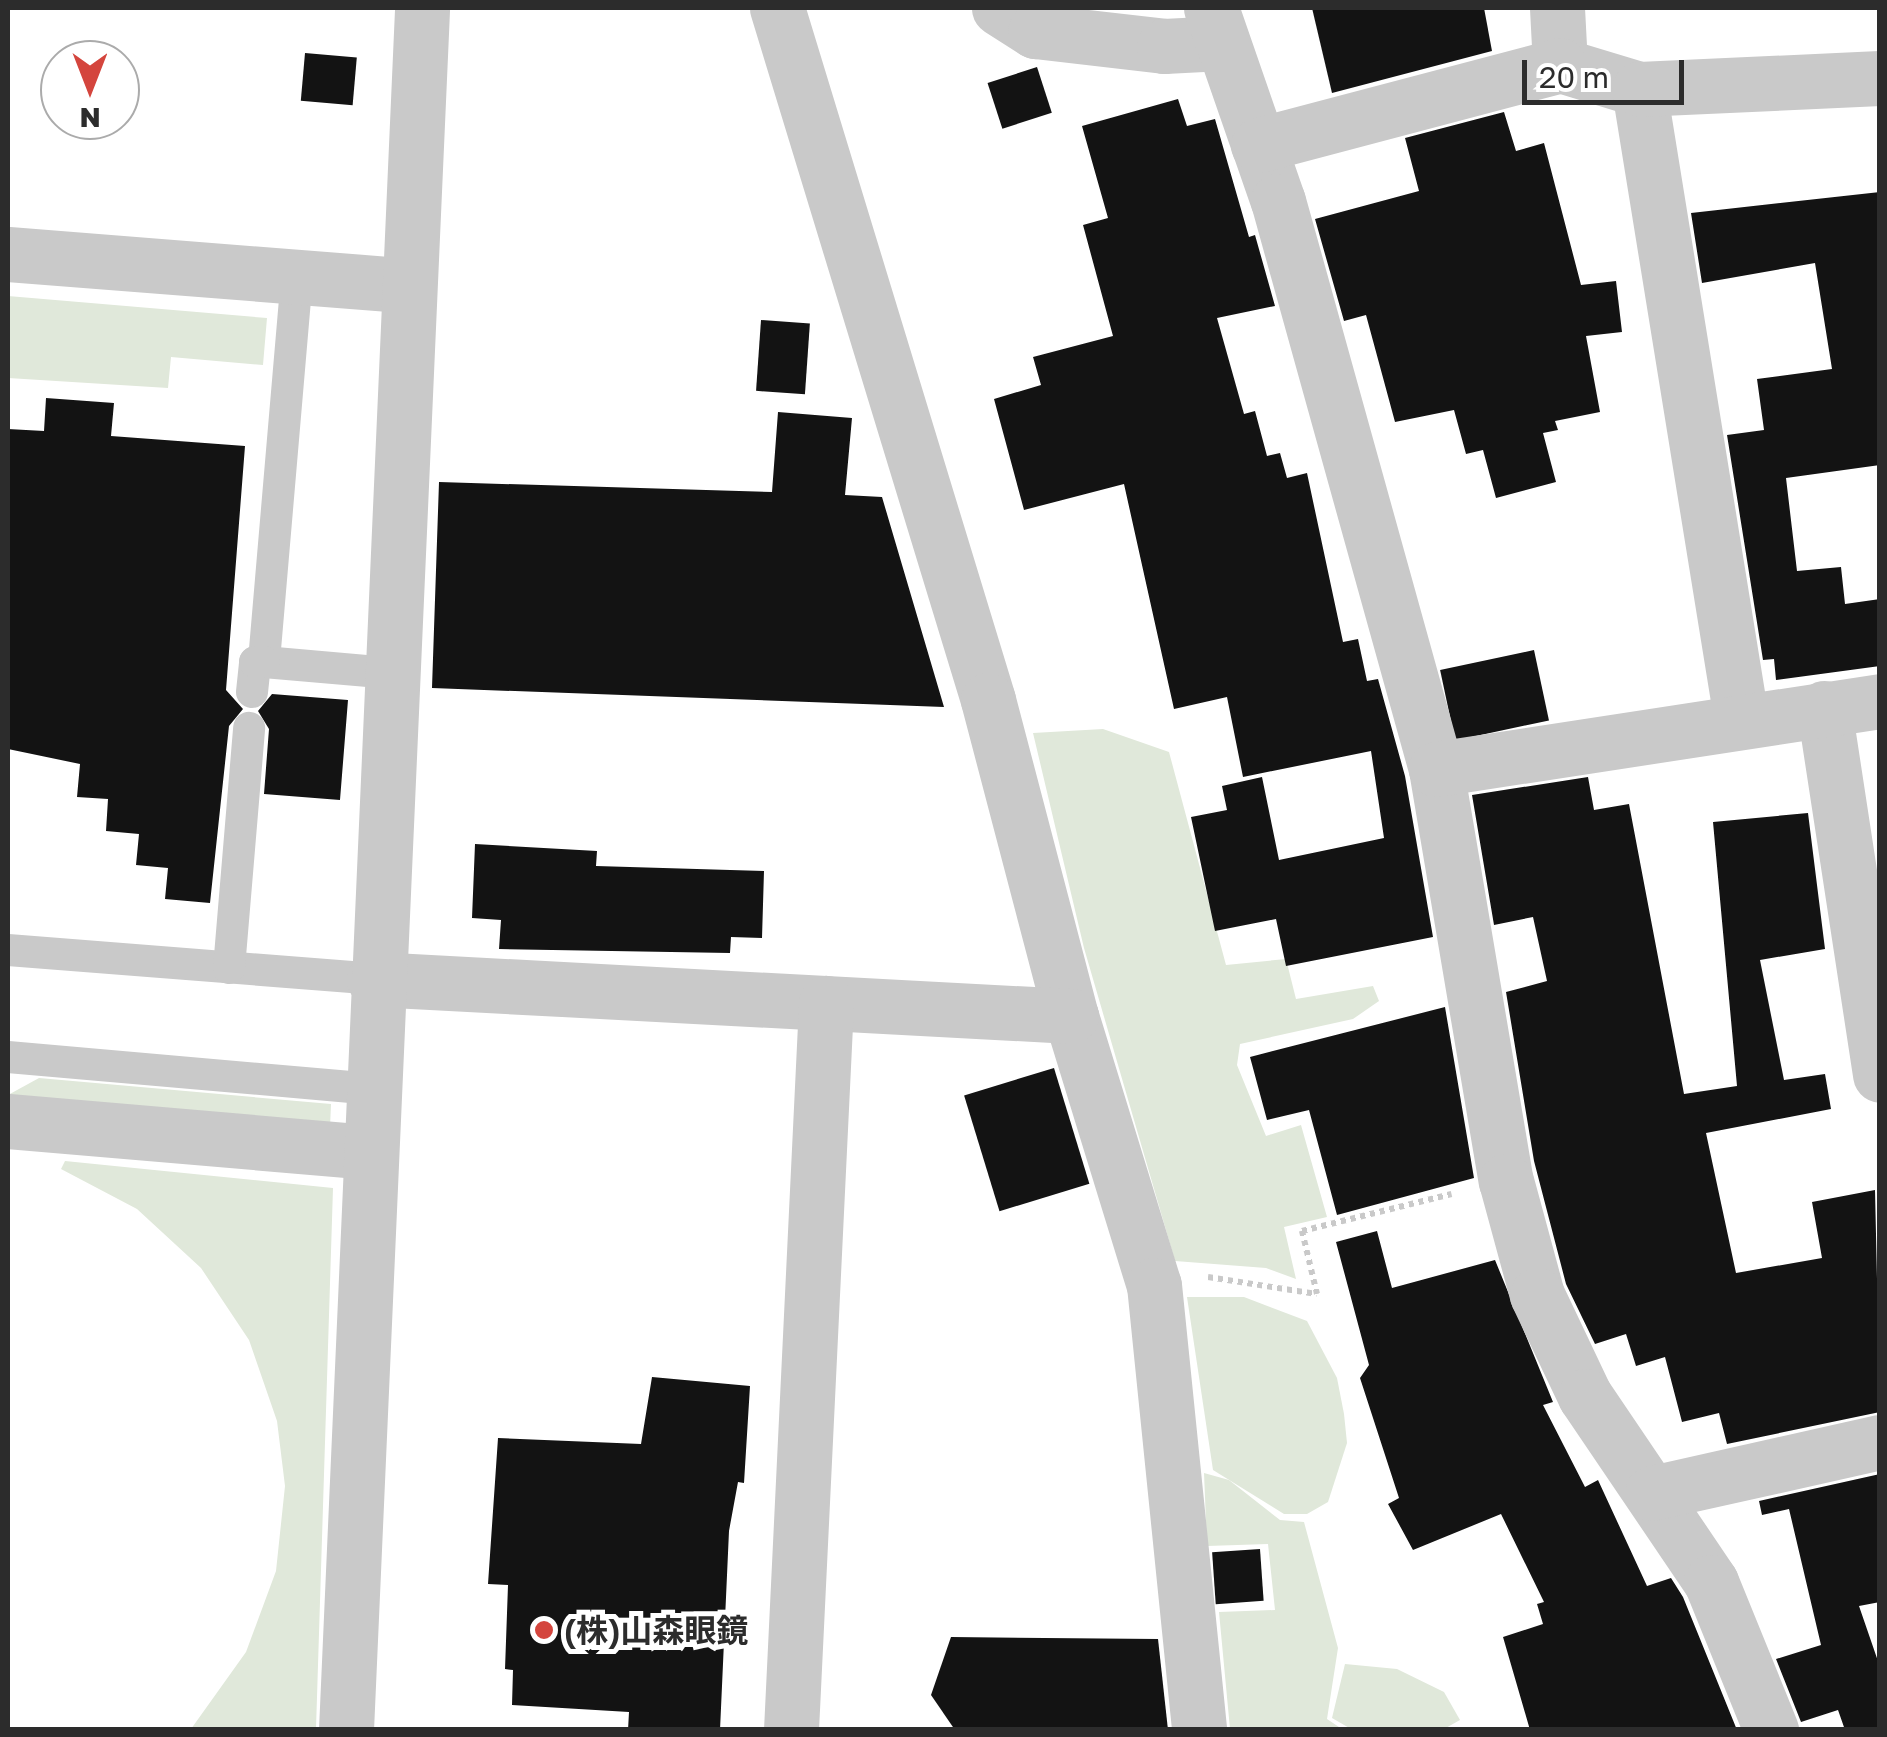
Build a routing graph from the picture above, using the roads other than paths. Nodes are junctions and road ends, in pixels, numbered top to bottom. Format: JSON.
{"nodes":[{"id":1,"x":422,"y":8,"type":"edge"},
{"id":2,"x":777,"y":8,"type":"edge"},
{"id":3,"x":999,"y":8,"type":"edge"},
{"id":4,"x":1557,"y":8,"type":"edge"},
{"id":5,"x":1216,"y":25,"type":"edge"},
{"id":6,"x":1560,"y":65,"type":"junction"},
{"id":7,"x":1880,"y":78,"type":"edge"},
{"id":8,"x":1639,"y":89,"type":"junction"},
{"id":9,"x":1258,"y":145,"type":"junction"},
{"id":10,"x":8,"y":254,"type":"edge"},
{"id":11,"x":297,"y":276,"type":"junction"},
{"id":12,"x":406,"y":285,"type":"junction"},
{"id":13,"x":389,"y":672,"type":"junction"},
{"id":14,"x":1880,"y":701,"type":"edge"},
{"id":15,"x":1824,"y":708,"type":"junction"},
{"id":16,"x":1741,"y":718,"type":"junction"},
{"id":17,"x":249,"y":728,"type":"dead end"},
{"id":18,"x":1436,"y":769,"type":"junction"},
{"id":19,"x":8,"y":950,"type":"edge"},
{"id":20,"x":229,"y":968,"type":"junction"},
{"id":21,"x":374,"y":979,"type":"junction"},
{"id":22,"x":826,"y":1003,"type":"junction"},
{"id":23,"x":1071,"y":1016,"type":"junction"},
{"id":24,"x":8,"y":1057,"type":"edge"},
{"id":25,"x":1880,"y":1075,"type":"edge"},
{"id":26,"x":370,"y":1088,"type":"junction"},
{"id":27,"x":8,"y":1121,"type":"edge"},
{"id":28,"x":368,"y":1152,"type":"junction"},
{"id":29,"x":1880,"y":1442,"type":"edge"},
{"id":30,"x":1652,"y":1493,"type":"junction"},
{"id":31,"x":346,"y":1730,"type":"edge"},
{"id":32,"x":791,"y":1730,"type":"edge"},
{"id":33,"x":1199,"y":1730,"type":"edge"},
{"id":34,"x":1771,"y":1730,"type":"edge"}],
"edges":[{"from":1,"to":12,"type":"street"},
{"from":2,"to":23,"type":"street"},
{"from":3,"to":5,"type":"street"},
{"from":4,"to":6,"type":"street"},
{"from":5,"to":9,"type":"street"},
{"from":6,"to":8,"type":"street"},
{"from":6,"to":9,"type":"street"},
{"from":7,"to":8,"type":"street"},
{"from":8,"to":16,"type":"street"},
{"from":9,"to":18,"type":"street"},
{"from":10,"to":11,"type":"street"},
{"from":11,"to":12,"type":"street"},
{"from":11,"to":13,"type":"lane"},
{"from":12,"to":13,"type":"street"},
{"from":13,"to":21,"type":"street"},
{"from":14,"to":15,"type":"street"},
{"from":15,"to":16,"type":"street"},
{"from":15,"to":25,"type":"street"},
{"from":16,"to":18,"type":"street"},
{"from":17,"to":20,"type":"lane"},
{"from":18,"to":30,"type":"street"},
{"from":19,"to":20,"type":"lane"},
{"from":20,"to":21,"type":"lane"},
{"from":21,"to":22,"type":"street"},
{"from":21,"to":26,"type":"street"},
{"from":22,"to":23,"type":"street"},
{"from":22,"to":32,"type":"street"},
{"from":23,"to":33,"type":"street"},
{"from":24,"to":26,"type":"lane"},
{"from":26,"to":28,"type":"street"},
{"from":27,"to":28,"type":"street"},
{"from":28,"to":31,"type":"street"},
{"from":29,"to":30,"type":"street"},
{"from":30,"to":34,"type":"street"}]}
